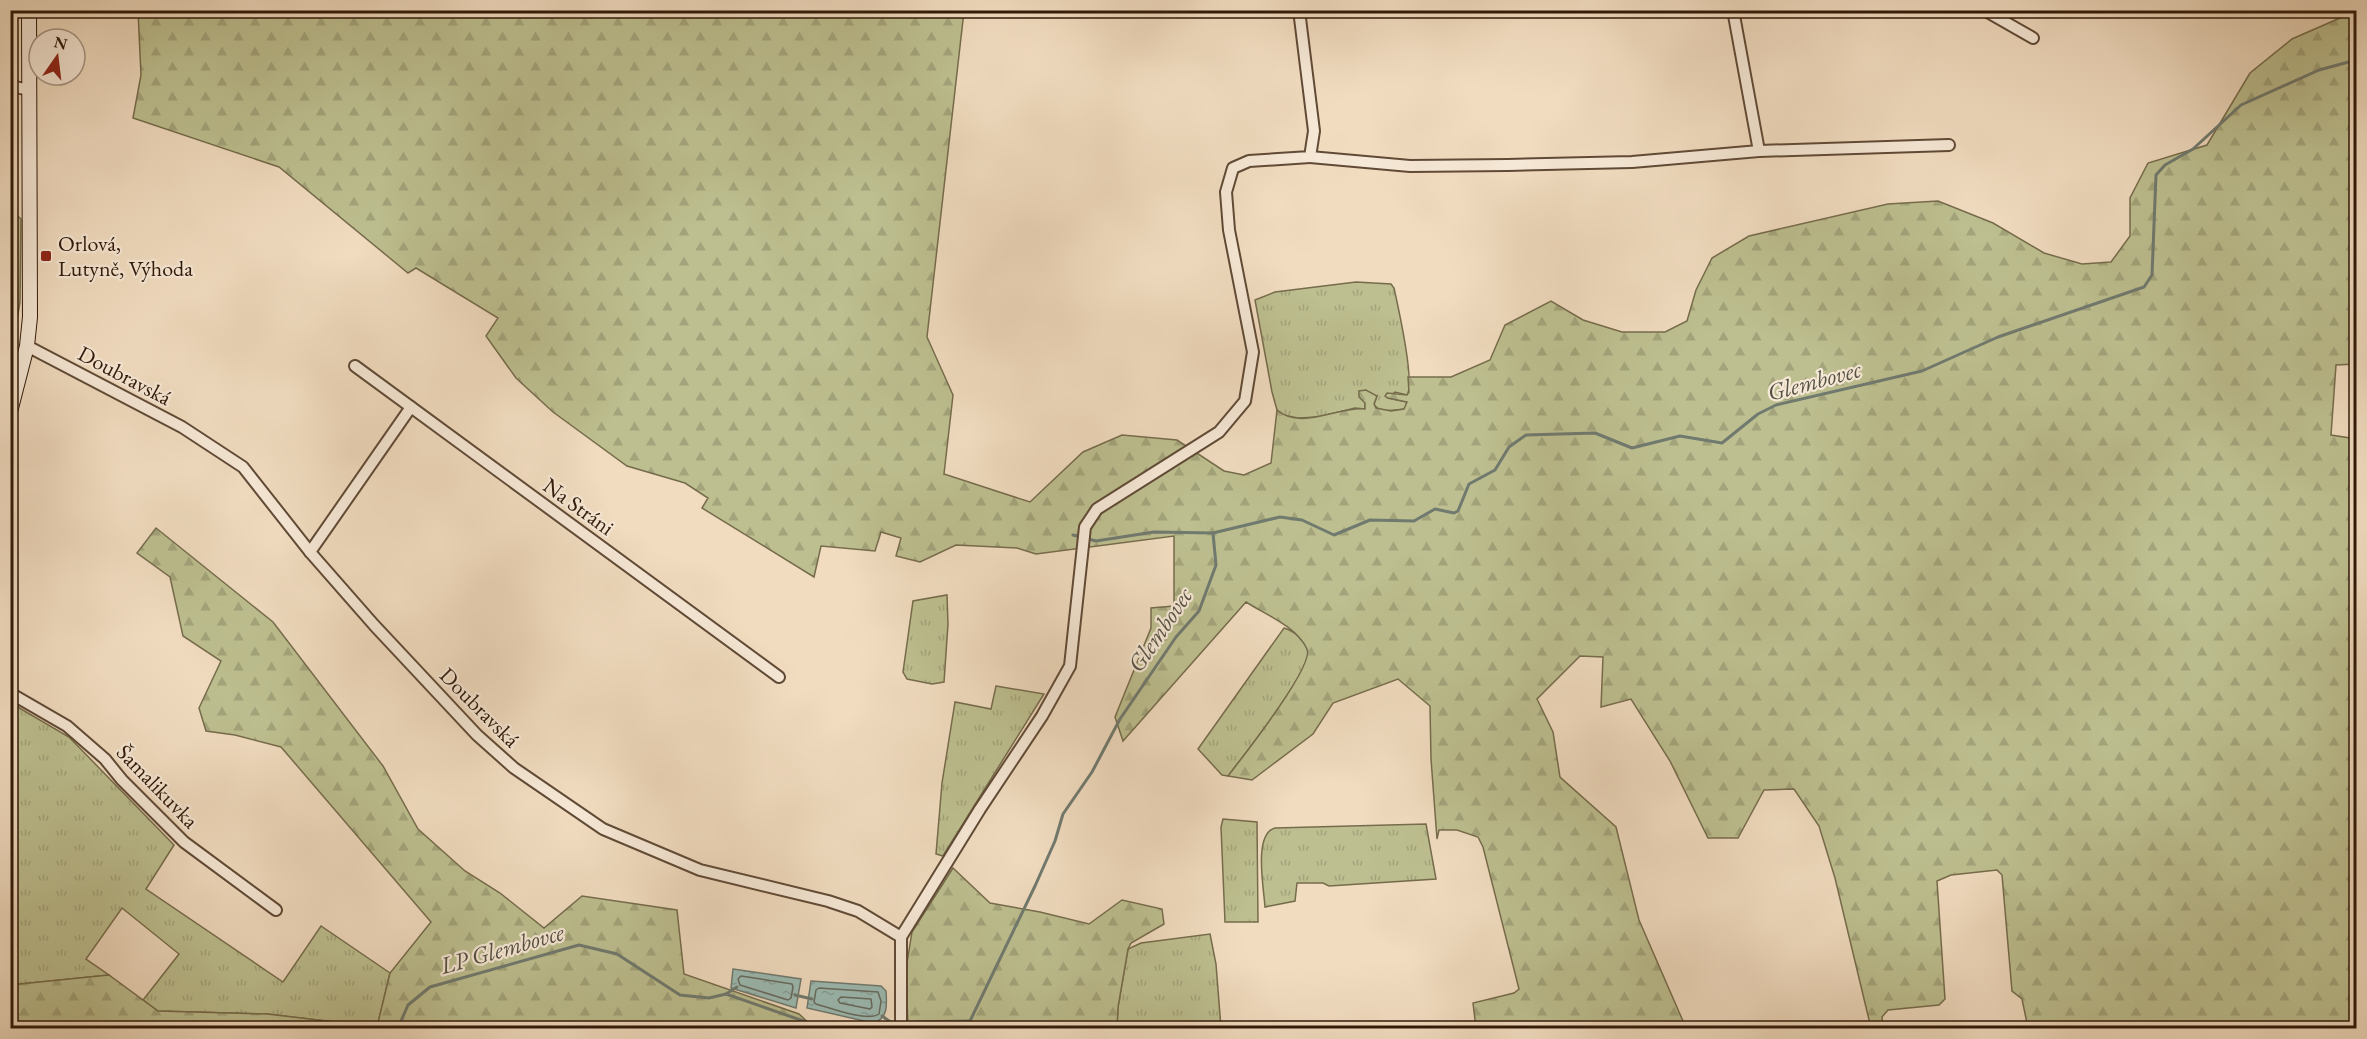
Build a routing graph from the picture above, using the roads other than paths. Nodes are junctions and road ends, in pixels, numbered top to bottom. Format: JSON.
{"nodes":[{"id":1,"x":29,"y":10,"type":"edge"},
{"id":2,"x":1299,"y":10,"type":"edge"},
{"id":3,"x":1733,"y":10,"type":"edge"},
{"id":4,"x":1984,"y":10,"type":"edge"},
{"id":5,"x":2033,"y":38,"type":"dead end"},
{"id":6,"x":10,"y":86,"type":"edge"},
{"id":7,"x":30,"y":90,"type":"junction"},
{"id":8,"x":1949,"y":145,"type":"dead end"},
{"id":9,"x":1759,"y":151,"type":"junction"},
{"id":10,"x":1310,"y":158,"type":"junction"},
{"id":11,"x":27,"y":346,"type":"junction"},
{"id":12,"x":355,"y":366,"type":"dead end"},
{"id":13,"x":411,"y":407,"type":"junction"},
{"id":14,"x":11,"y":408,"type":"edge"},
{"id":15,"x":310,"y":552,"type":"junction"},
{"id":16,"x":779,"y":677,"type":"dead end"},
{"id":17,"x":10,"y":693,"type":"edge"},
{"id":18,"x":276,"y":910,"type":"dead end"},
{"id":19,"x":901,"y":937,"type":"junction"},
{"id":20,"x":901,"y":1029,"type":"edge"}],
"edges":[{"from":1,"to":7,"type":"main road"},
{"from":2,"to":10,"type":"street"},
{"from":3,"to":9,"type":"street"},
{"from":4,"to":5,"type":"street"},
{"from":6,"to":7,"type":"street"},
{"from":7,"to":11,"type":"main road"},
{"from":8,"to":9,"type":"street"},
{"from":9,"to":10,"type":"street"},
{"from":10,"to":19,"type":"street"},
{"from":11,"to":14,"type":"main road"},
{"from":11,"to":15,"type":"street","name":"Doubravská"},
{"from":12,"to":13,"type":"street","name":"Na Stráni"},
{"from":13,"to":15,"type":"street"},
{"from":13,"to":16,"type":"street","name":"Na Stráni"},
{"from":15,"to":19,"type":"street","name":"Doubravská"},
{"from":17,"to":18,"type":"street","name":"Šamalikuvka"},
{"from":19,"to":20,"type":"street"}]}
